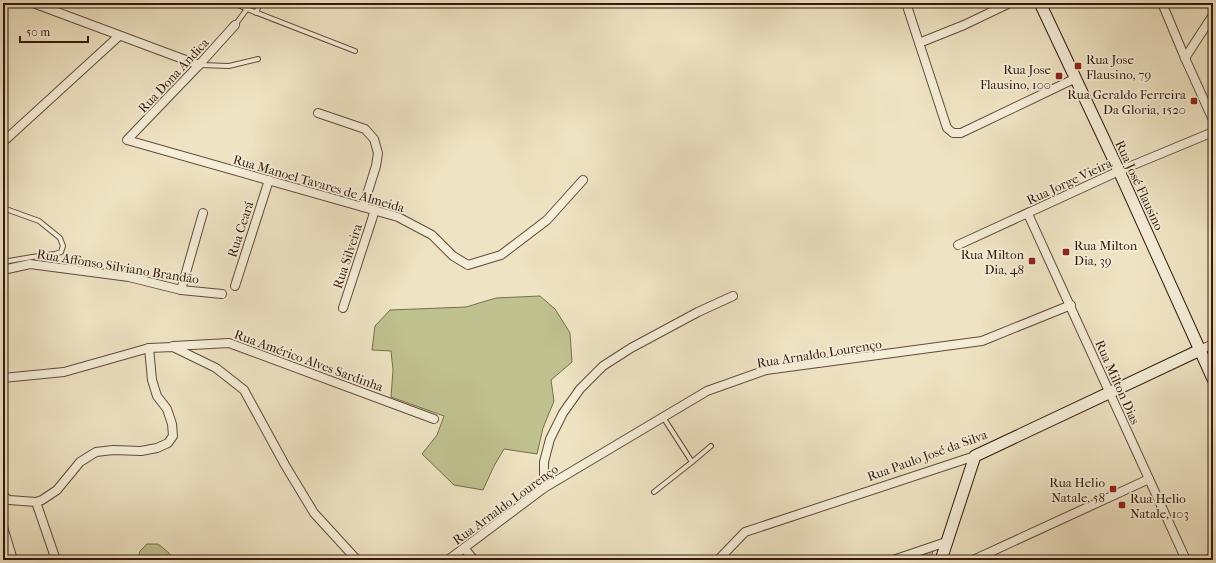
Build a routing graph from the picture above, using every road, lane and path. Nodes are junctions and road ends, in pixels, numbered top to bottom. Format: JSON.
{"nodes":[{"id":1,"x":33,"y":3,"type":"edge"},
{"id":2,"x":234,"y":3,"type":"edge"},
{"id":3,"x":260,"y":3,"type":"edge"},
{"id":4,"x":906,"y":3,"type":"edge"},
{"id":5,"x":1010,"y":3,"type":"edge"},
{"id":6,"x":1040,"y":3,"type":"edge"},
{"id":7,"x":1162,"y":3,"type":"edge"},
{"id":8,"x":247,"y":9,"type":"junction"},
{"id":9,"x":256,"y":13,"type":"junction"},
{"id":10,"x":1213,"y":15,"type":"edge"},
{"id":11,"x":235,"y":25,"type":"joint"},
{"id":12,"x":119,"y":36,"type":"junction"},
{"id":13,"x":919,"y":43,"type":"junction"},
{"id":14,"x":355,"y":51,"type":"dead end"},
{"id":15,"x":1184,"y":58,"type":"junction"},
{"id":16,"x":258,"y":59,"type":"dead end"},
{"id":17,"x":199,"y":65,"type":"junction"},
{"id":18,"x":1076,"y":78,"type":"junction"},
{"id":19,"x":318,"y":113,"type":"dead end"},
{"id":20,"x":1213,"y":120,"type":"edge"},
{"id":21,"x":1213,"y":132,"type":"edge"},
{"id":22,"x":127,"y":140,"type":"joint"},
{"id":23,"x":3,"y":142,"type":"edge"},
{"id":24,"x":1119,"y":171,"type":"junction"},
{"id":25,"x":269,"y":180,"type":"junction"},
{"id":26,"x":583,"y":180,"type":"dead end"},
{"id":27,"x":363,"y":207,"type":"junction"},
{"id":28,"x":3,"y":208,"type":"edge"},
{"id":29,"x":375,"y":210,"type":"junction"},
{"id":30,"x":204,"y":213,"type":"dead end"},
{"id":31,"x":1028,"y":214,"type":"junction"},
{"id":32,"x":958,"y":245,"type":"dead end"},
{"id":33,"x":3,"y":262,"type":"edge"},
{"id":34,"x":3,"y":270,"type":"edge"},
{"id":35,"x":235,"y":286,"type":"dead end"},
{"id":36,"x":181,"y":290,"type":"junction"},
{"id":37,"x":222,"y":294,"type":"dead end"},
{"id":38,"x":733,"y":296,"type":"dead end"},
{"id":39,"x":1070,"y":305,"type":"junction"},
{"id":40,"x":342,"y":308,"type":"dead end"},
{"id":41,"x":1213,"y":344,"type":"edge"},
{"id":42,"x":173,"y":346,"type":"junction"},
{"id":43,"x":149,"y":348,"type":"junction"},
{"id":44,"x":1200,"y":350,"type":"junction"},
{"id":45,"x":3,"y":378,"type":"edge"},
{"id":46,"x":1213,"y":380,"type":"edge"},
{"id":47,"x":1110,"y":392,"type":"junction"},
{"id":48,"x":664,"y":417,"type":"junction"},
{"id":49,"x":434,"y":419,"type":"dead end"},
{"id":50,"x":711,"y":446,"type":"dead end"},
{"id":51,"x":975,"y":456,"type":"junction"},
{"id":52,"x":692,"y":462,"type":"junction"},
{"id":53,"x":1149,"y":479,"type":"junction"},
{"id":54,"x":544,"y":488,"type":"junction"},
{"id":55,"x":654,"y":492,"type":"dead end"},
{"id":56,"x":3,"y":496,"type":"edge"},
{"id":57,"x":36,"y":502,"type":"junction"},
{"id":58,"x":3,"y":528,"type":"edge"},
{"id":59,"x":946,"y":542,"type":"junction"},
{"id":60,"x":464,"y":548,"type":"junction"},
{"id":61,"x":1213,"y":557,"type":"edge"},
{"id":62,"x":12,"y":560,"type":"edge"},
{"id":63,"x":56,"y":560,"type":"edge"},
{"id":64,"x":357,"y":560,"type":"edge"},
{"id":65,"x":448,"y":560,"type":"edge"},
{"id":66,"x":474,"y":560,"type":"edge"},
{"id":67,"x":718,"y":560,"type":"edge"},
{"id":68,"x":893,"y":560,"type":"edge"},
{"id":69,"x":941,"y":560,"type":"edge"},
{"id":70,"x":973,"y":560,"type":"edge"},
{"id":71,"x":1186,"y":560,"type":"edge"},
{"id":72,"x":1207,"y":560,"type":"edge"}],
"edges":[{"from":1,"to":12,"type":"street"},
{"from":2,"to":8,"type":"lane"},
{"from":3,"to":9,"type":"lane"},
{"from":4,"to":13,"type":"street"},
{"from":5,"to":13,"type":"street"},
{"from":6,"to":18,"type":"street","name":"Rua José Flausino"},
{"from":7,"to":15,"type":"street"},
{"from":8,"to":9,"type":"lane"},
{"from":8,"to":11,"type":"lane"},
{"from":9,"to":14,"type":"lane"},
{"from":10,"to":15,"type":"street"},
{"from":11,"to":17,"type":"street","name":"Rua Dona Andica"},
{"from":12,"to":17,"type":"street"},
{"from":12,"to":23,"type":"street"},
{"from":13,"to":18,"type":"street"},
{"from":15,"to":20,"type":"street"},
{"from":16,"to":17,"type":"lane"},
{"from":17,"to":22,"type":"street","name":"Rua Dona Andica"},
{"from":18,"to":24,"type":"street","name":"Rua José Flausino"},
{"from":19,"to":27,"type":"street"},
{"from":21,"to":24,"type":"street","name":"Rua Jorge Vieira"},
{"from":22,"to":25,"type":"street","name":"Rua Manoel Tavares de Almeida"},
{"from":24,"to":31,"type":"street","name":"Rua Jorge Vieira"},
{"from":24,"to":44,"type":"street","name":"Rua José Flausino"},
{"from":25,"to":27,"type":"street","name":"Rua Manoel Tavares de Almeida"},
{"from":25,"to":35,"type":"street","name":"Rua Ceará"},
{"from":26,"to":29,"type":"street","name":"Rua Manoel Tavares de Almeida"},
{"from":27,"to":29,"type":"street","name":"Rua Manoel Tavares de Almeida"},
{"from":28,"to":33,"type":"lane"},
{"from":29,"to":40,"type":"street","name":"Rua Silveira"},
{"from":30,"to":36,"type":"street"},
{"from":31,"to":32,"type":"street","name":"Rua Jorge Vieira"},
{"from":31,"to":39,"type":"street","name":"Rua Milton Dias"},
{"from":34,"to":36,"type":"street","name":"Rua Affonso Silviano Brandão"},
{"from":36,"to":37,"type":"street","name":"Rua Affonso Silviano Brandão"},
{"from":38,"to":54,"type":"street"},
{"from":39,"to":47,"type":"street","name":"Rua Milton Dias"},
{"from":39,"to":48,"type":"street","name":"Rua Arnaldo Lourenço"},
{"from":41,"to":44,"type":"street","name":"Rua Paulo José da Silva"},
{"from":42,"to":43,"type":"street"},
{"from":42,"to":49,"type":"street","name":"Rua Américo Alves Sardinha"},
{"from":42,"to":64,"type":"street"},
{"from":43,"to":45,"type":"street"},
{"from":43,"to":57,"type":"street"},
{"from":44,"to":46,"type":"street","name":"Rua José Flausino"},
{"from":44,"to":47,"type":"street","name":"Rua Paulo José da Silva"},
{"from":47,"to":51,"type":"street","name":"Rua Paulo José da Silva"},
{"from":47,"to":53,"type":"street","name":"Rua Milton Dias"},
{"from":48,"to":52,"type":"lane"},
{"from":48,"to":54,"type":"street","name":"Rua Arnaldo Lourenço"},
{"from":50,"to":52,"type":"lane"},
{"from":51,"to":59,"type":"street"},
{"from":51,"to":67,"type":"street","name":"Rua Paulo José da Silva"},
{"from":52,"to":55,"type":"lane"},
{"from":53,"to":70,"type":"street"},
{"from":53,"to":71,"type":"street","name":"Rua Milton Dias"},
{"from":54,"to":60,"type":"street","name":"Rua Arnaldo Lourenço"},
{"from":56,"to":57,"type":"street"},
{"from":57,"to":63,"type":"street"},
{"from":58,"to":62,"type":"street"},
{"from":59,"to":68,"type":"street"},
{"from":59,"to":69,"type":"street"},
{"from":60,"to":65,"type":"street","name":"Rua Arnaldo Lourenço"},
{"from":60,"to":66,"type":"street"},
{"from":61,"to":72,"type":"street"}]}
